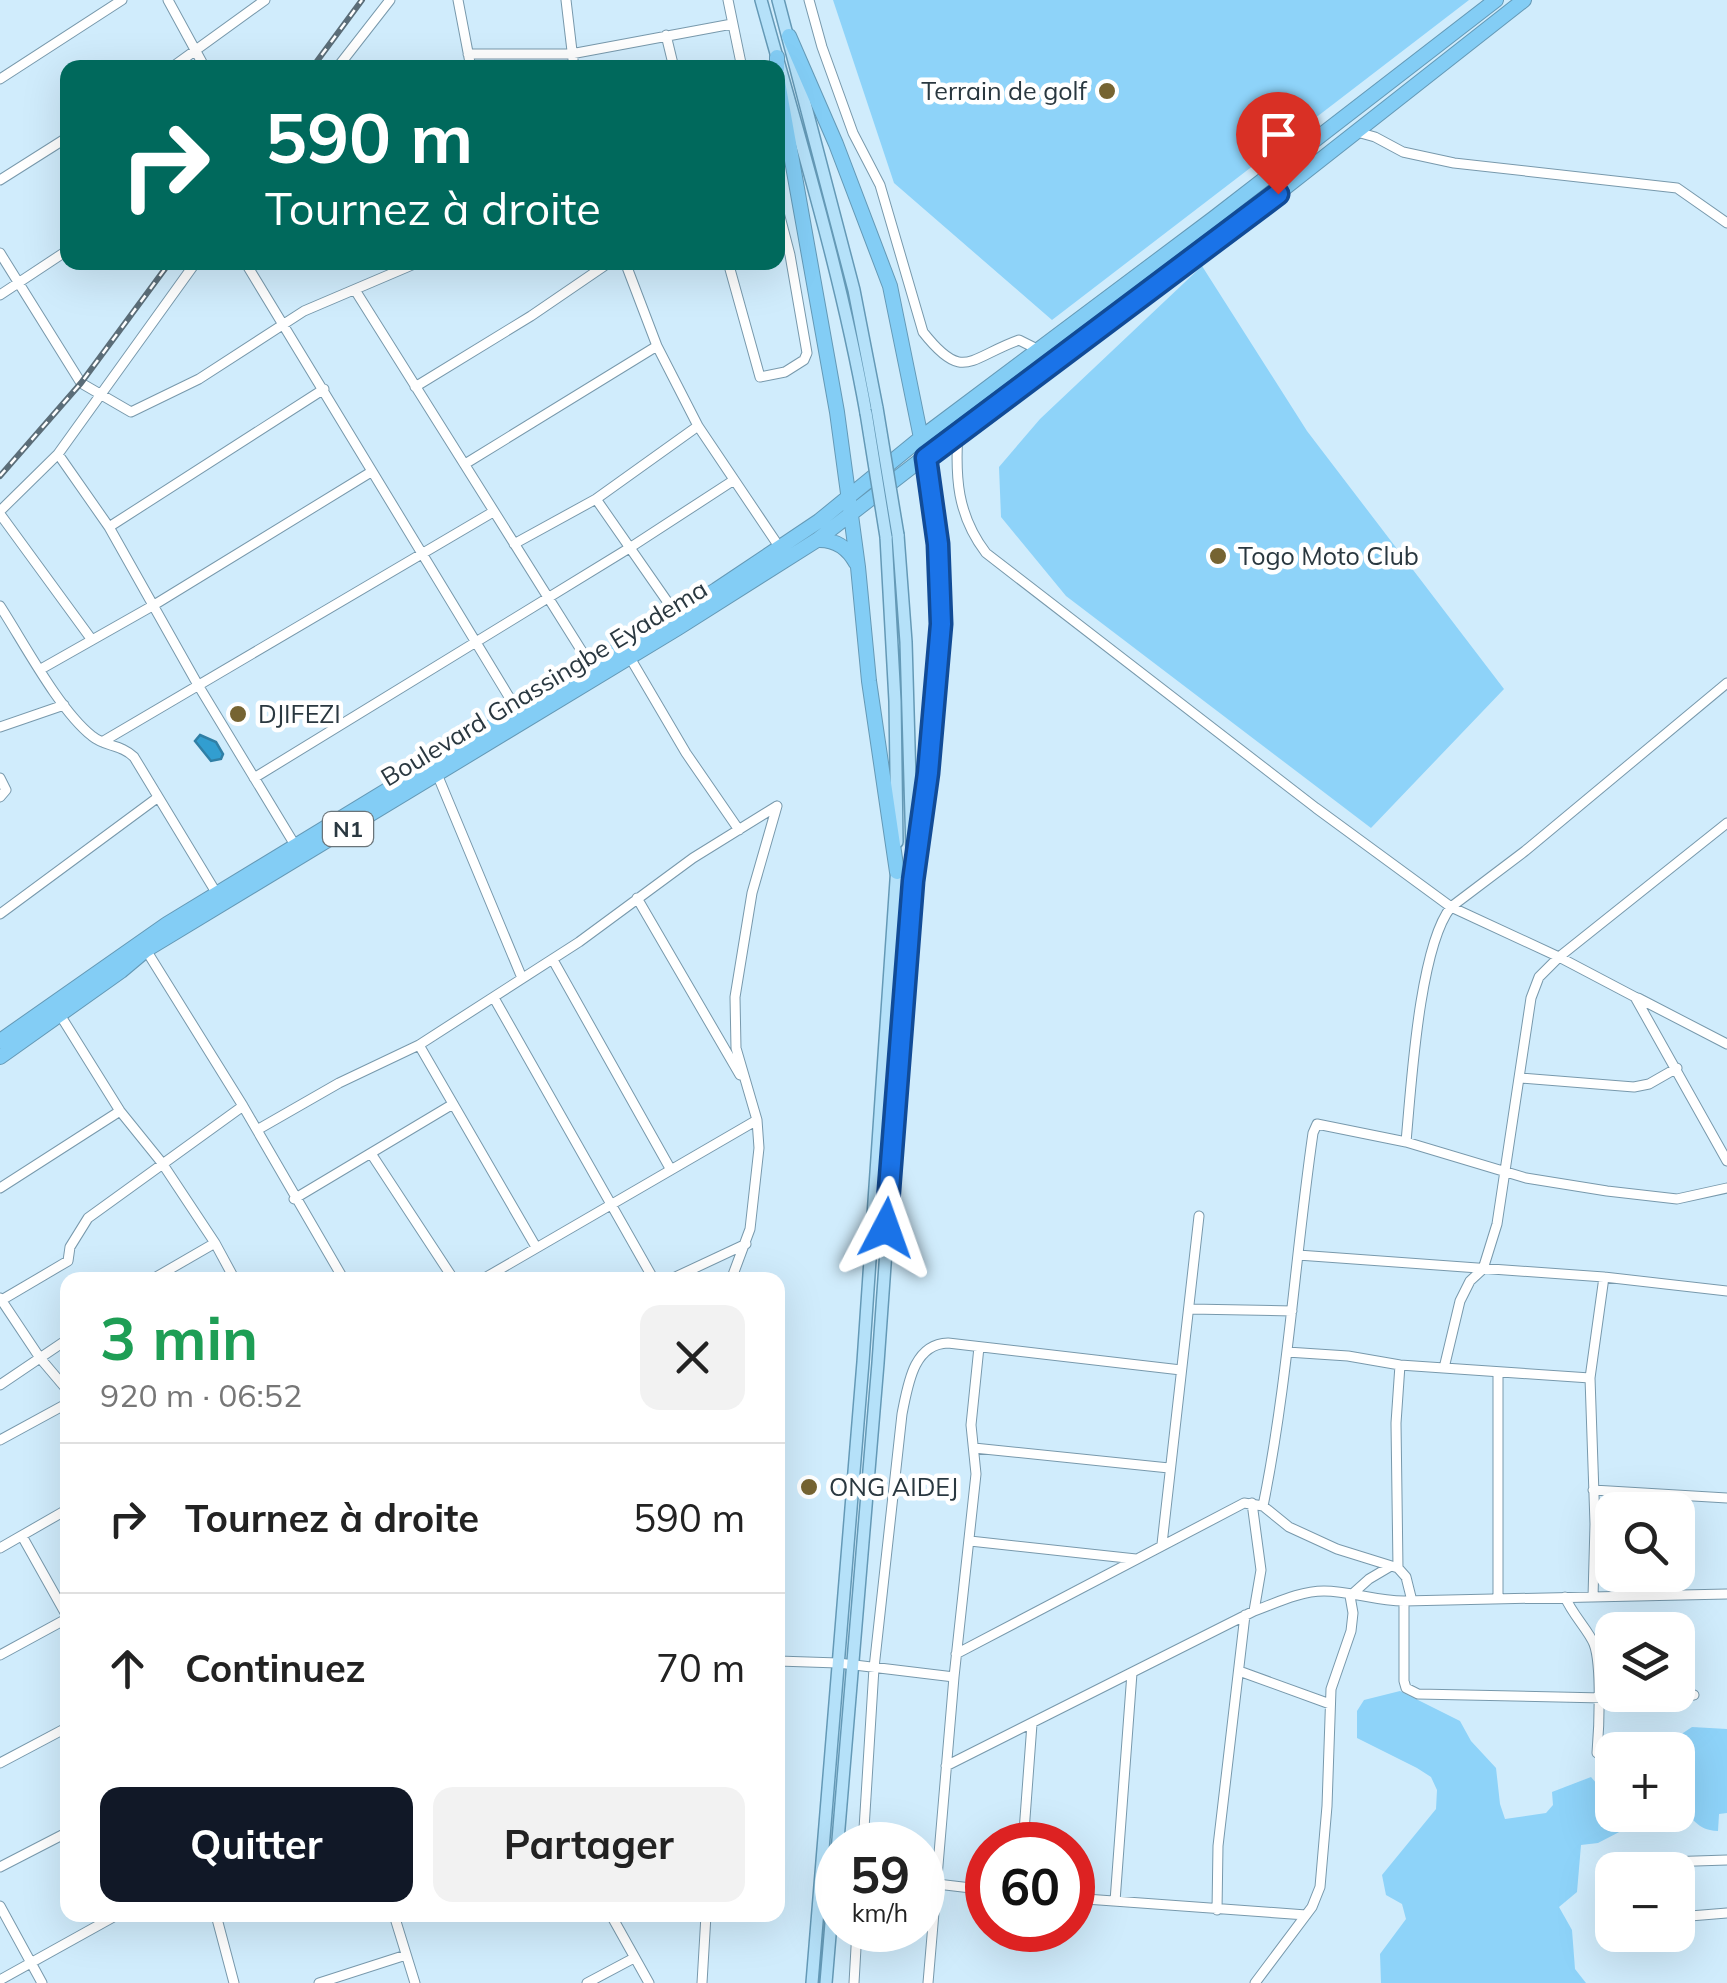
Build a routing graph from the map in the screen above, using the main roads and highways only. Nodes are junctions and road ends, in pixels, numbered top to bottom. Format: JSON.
{"nodes":[{"id":1,"x":761,"y":0,"type":"edge"},
{"id":2,"x":778,"y":0,"type":"edge"},
{"id":3,"x":1496,"y":0,"type":"edge"},
{"id":4,"x":1524,"y":0,"type":"edge"},
{"id":5,"x":789,"y":36,"type":"junction"},
{"id":6,"x":776,"y":60,"type":"edge"},
{"id":7,"x":785,"y":90,"type":"edge"},
{"id":8,"x":785,"y":119,"type":"edge"},
{"id":9,"x":912,"y":390,"type":"junction"},
{"id":10,"x":872,"y":410,"type":"junction"},
{"id":11,"x":947,"y":418,"type":"junction"},
{"id":12,"x":922,"y":437,"type":"junction"},
{"id":13,"x":926,"y":458,"type":"junction"},
{"id":14,"x":850,"y":496,"type":"junction"},
{"id":15,"x":851,"y":516,"type":"junction"},
{"id":16,"x":892,"y":536,"type":"junction"},
{"id":17,"x":816,"y":540,"type":"junction"},
{"id":18,"x":858,"y":567,"type":"junction"},
{"id":19,"x":594,"y":671,"type":"junction"},
{"id":20,"x":299,"y":851,"type":"junction"},
{"id":21,"x":896,"y":872,"type":"junction"},
{"id":22,"x":913,"y":881,"type":"junction"},
{"id":23,"x":56,"y":1009,"type":"junction"},
{"id":24,"x":0,"y":1042,"type":"edge"},
{"id":25,"x":0,"y":1057,"type":"edge"},
{"id":26,"x":812,"y":1983,"type":"edge"},
{"id":27,"x":826,"y":1983,"type":"edge"}],
"edges":[{"from":1,"to":6,"type":"main road"},
{"from":2,"to":5,"type":"main road"},
{"from":3,"to":11,"type":"highway","name":"Boulevard Gnassingbe Eyadema","number":"N1"},
{"from":4,"to":13,"type":"highway","name":"Boulevard Gnassingbe Eyadema","number":"N1"},
{"from":5,"to":9,"type":"highway"},
{"from":5,"to":10,"type":"main road"},
{"from":7,"to":10,"type":"main road"},
{"from":8,"to":14,"type":"highway"},
{"from":9,"to":11,"type":"highway"},
{"from":9,"to":12,"type":"highway"},
{"from":10,"to":16,"type":"main road","bridge":true},
{"from":11,"to":12,"type":"highway","name":"Boulevard Gnassingbe Eyadema","number":"N1"},
{"from":12,"to":13,"type":"highway"},
{"from":12,"to":14,"type":"highway","name":"Boulevard Gnassingbe Eyadema","number":"N1"},
{"from":13,"to":15,"type":"highway","name":"Boulevard Gnassingbe Eyadema","number":"N1"},
{"from":13,"to":22,"type":"highway"},
{"from":14,"to":15,"type":"highway"},
{"from":14,"to":19,"type":"highway","name":"Boulevard Gnassingbe Eyadema","number":"N1"},
{"from":15,"to":17,"type":"highway","name":"Boulevard Gnassingbe Eyadema","number":"N1"},
{"from":15,"to":18,"type":"highway"},
{"from":16,"to":21,"type":"main road"},
{"from":16,"to":22,"type":"main road"},
{"from":17,"to":18,"type":"highway"},
{"from":17,"to":19,"type":"highway","name":"Boulevard Gnassingbe Eyadema","number":"N1"},
{"from":18,"to":21,"type":"highway"},
{"from":19,"to":20,"type":"highway","name":"Boulevard Gnassingbe Eyadema","number":"N1"},
{"from":19,"to":20,"type":"highway","name":"Boulevard Gnassingbe Eyadema","number":"N1"},
{"from":20,"to":23,"type":"highway","name":"Boulevard Gnassingbe Eyadema","number":"N1"},
{"from":20,"to":23,"type":"highway","name":"Boulevard Gnassingbe Eyadema","number":"N1"},
{"from":21,"to":26,"type":"main road"},
{"from":22,"to":27,"type":"main road"},
{"from":23,"to":24,"type":"highway","name":"Boulevard Gnassingbe Eyadema","number":"N1"},
{"from":23,"to":25,"type":"highway","name":"Boulevard Gnassingbe Eyadema","number":"N1"}]}
